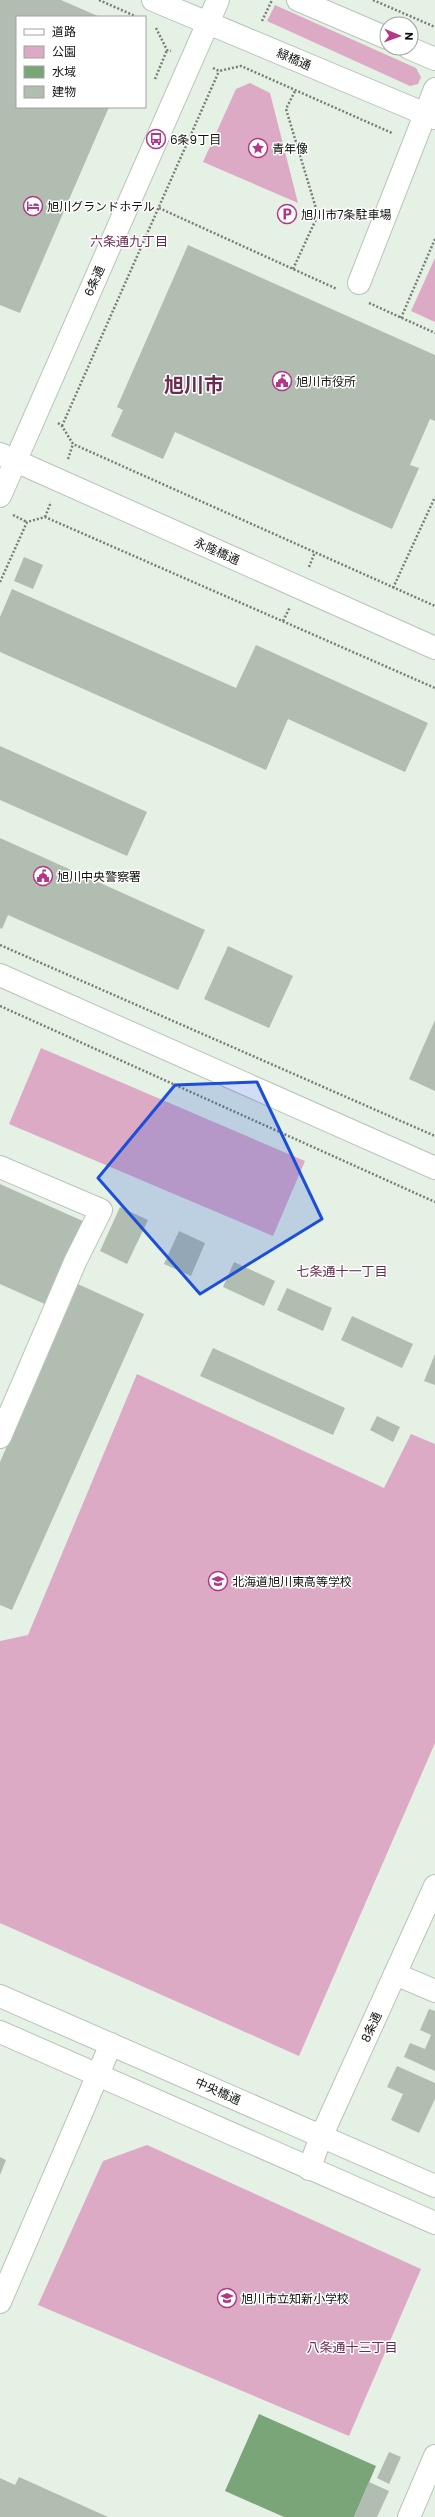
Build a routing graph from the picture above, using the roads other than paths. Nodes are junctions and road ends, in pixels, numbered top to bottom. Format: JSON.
{"nodes":[{"id":1,"x":153,"y":0,"type":"edge"},
{"id":2,"x":218,"y":0,"type":"edge"},
{"id":3,"x":298,"y":0,"type":"edge"},
{"id":4,"x":208,"y":24,"type":"junction"},
{"id":5,"x":379,"y":35,"type":"edge"},
{"id":6,"x":419,"y":52,"type":"edge"},
{"id":7,"x":435,"y":59,"type":"edge"},
{"id":8,"x":435,"y":89,"type":"edge"},
{"id":9,"x":430,"y":116,"type":"edge"},
{"id":10,"x":356,"y":292,"type":"road end"},
{"id":11,"x":8,"y":457,"type":"edge"},
{"id":12,"x":0,"y":496,"type":"edge"},
{"id":13,"x":435,"y":648,"type":"edge"},
{"id":14,"x":0,"y":975,"type":"edge"},
{"id":15,"x":0,"y":1167,"type":"edge"},
{"id":16,"x":435,"y":1168,"type":"edge"},
{"id":17,"x":0,"y":1437,"type":"edge"},
{"id":18,"x":435,"y":1886,"type":"edge"},
{"id":19,"x":395,"y":1974,"type":"junction"},
{"id":20,"x":435,"y":1991,"type":"edge"},
{"id":21,"x":0,"y":1996,"type":"edge"},
{"id":22,"x":0,"y":2032,"type":"edge"},
{"id":23,"x":111,"y":2044,"type":"junction"},
{"id":24,"x":97,"y":2075,"type":"junction"},
{"id":25,"x":321,"y":2137,"type":"junction"},
{"id":26,"x":309,"y":2169,"type":"junction"},
{"id":27,"x":435,"y":2186,"type":"edge"},
{"id":28,"x":435,"y":2223,"type":"edge"},
{"id":29,"x":0,"y":2302,"type":"edge"},
{"id":30,"x":435,"y":2456,"type":"edge"},
{"id":31,"x":409,"y":2517,"type":"edge"}],
"edges":[{"from":1,"to":4,"type":"street","name":"緑橋通"},
{"from":2,"to":4,"type":"street","name":"6条通"},
{"from":3,"to":5,"type":"street"},
{"from":4,"to":9,"type":"street","name":"緑橋通"},
{"from":4,"to":11,"type":"street","name":"6条通"},
{"from":6,"to":7,"type":"street"},
{"from":8,"to":9,"type":"street"},
{"from":9,"to":10,"type":"street"},
{"from":11,"to":12,"type":"street","name":"6条通"},
{"from":11,"to":13,"type":"street","name":"永隆橋通"},
{"from":14,"to":16,"type":"street"},
{"from":15,"to":17,"type":"street"},
{"from":18,"to":19,"type":"street","name":"8条通"},
{"from":19,"to":20,"type":"street"},
{"from":19,"to":25,"type":"street","name":"8条通"},
{"from":21,"to":23,"type":"street","name":"中央橋通"},
{"from":22,"to":24,"type":"street"},
{"from":23,"to":24,"type":"street"},
{"from":23,"to":25,"type":"street","name":"中央橋通"},
{"from":24,"to":26,"type":"street"},
{"from":24,"to":29,"type":"street"},
{"from":25,"to":26,"type":"street","name":"8条通"},
{"from":25,"to":27,"type":"street","name":"中央橋通"},
{"from":26,"to":28,"type":"street"},
{"from":30,"to":31,"type":"street"}]}
